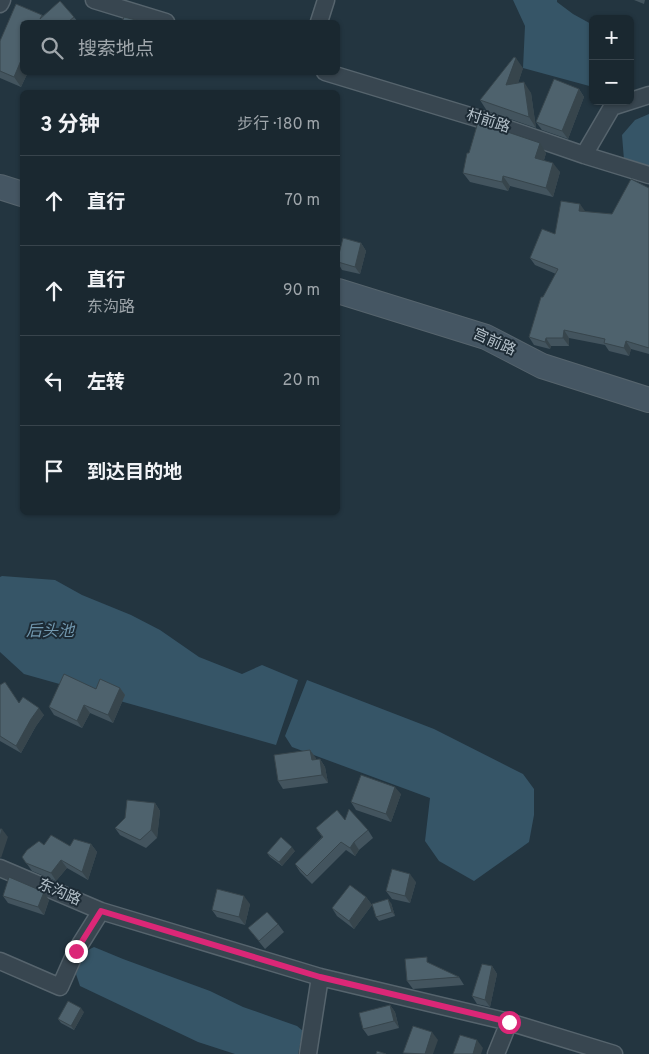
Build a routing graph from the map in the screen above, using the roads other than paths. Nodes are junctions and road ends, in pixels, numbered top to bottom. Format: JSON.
{"nodes":[{"id":1,"x":2,"y":0,"type":"edge"},
{"id":2,"x":94,"y":0,"type":"edge"},
{"id":3,"x":326,"y":0,"type":"edge"},
{"id":4,"x":0,"y":4,"type":"edge"},
{"id":5,"x":159,"y":20,"type":"edge"},
{"id":6,"x":320,"y":20,"type":"edge"},
{"id":7,"x":335,"y":75,"type":"edge"},
{"id":8,"x":649,"y":95,"type":"edge"},
{"id":9,"x":584,"y":155,"type":"junction"},
{"id":10,"x":649,"y":175,"type":"edge"},
{"id":11,"x":0,"y":187,"type":"edge"},
{"id":12,"x":20,"y":193,"type":"edge"},
{"id":13,"x":340,"y":292,"type":"edge"},
{"id":14,"x":649,"y":400,"type":"edge"},
{"id":15,"x":0,"y":868,"type":"edge"},
{"id":16,"x":101,"y":911,"type":"junction"},
{"id":17,"x":0,"y":961,"type":"edge"},
{"id":18,"x":320,"y":977,"type":"junction"},
{"id":19,"x":509,"y":1022,"type":"junction"},
{"id":20,"x":308,"y":1054,"type":"edge"},
{"id":21,"x":496,"y":1054,"type":"edge"},
{"id":22,"x":614,"y":1054,"type":"edge"}],
"edges":[{"from":1,"to":4,"type":"street"},
{"from":2,"to":5,"type":"street"},
{"from":3,"to":6,"type":"street"},
{"from":7,"to":9,"type":"street","name":"村前路"},
{"from":8,"to":9,"type":"street"},
{"from":9,"to":10,"type":"street","name":"村前路"},
{"from":11,"to":12,"type":"street"},
{"from":13,"to":14,"type":"street","name":"宫前路"},
{"from":15,"to":16,"type":"street","name":"东沟路"},
{"from":16,"to":17,"type":"street"},
{"from":16,"to":18,"type":"street","name":"东沟路"},
{"from":18,"to":19,"type":"street","name":"东沟路"},
{"from":18,"to":20,"type":"street"},
{"from":19,"to":21,"type":"street"},
{"from":19,"to":22,"type":"street","name":"东沟路"}]}
